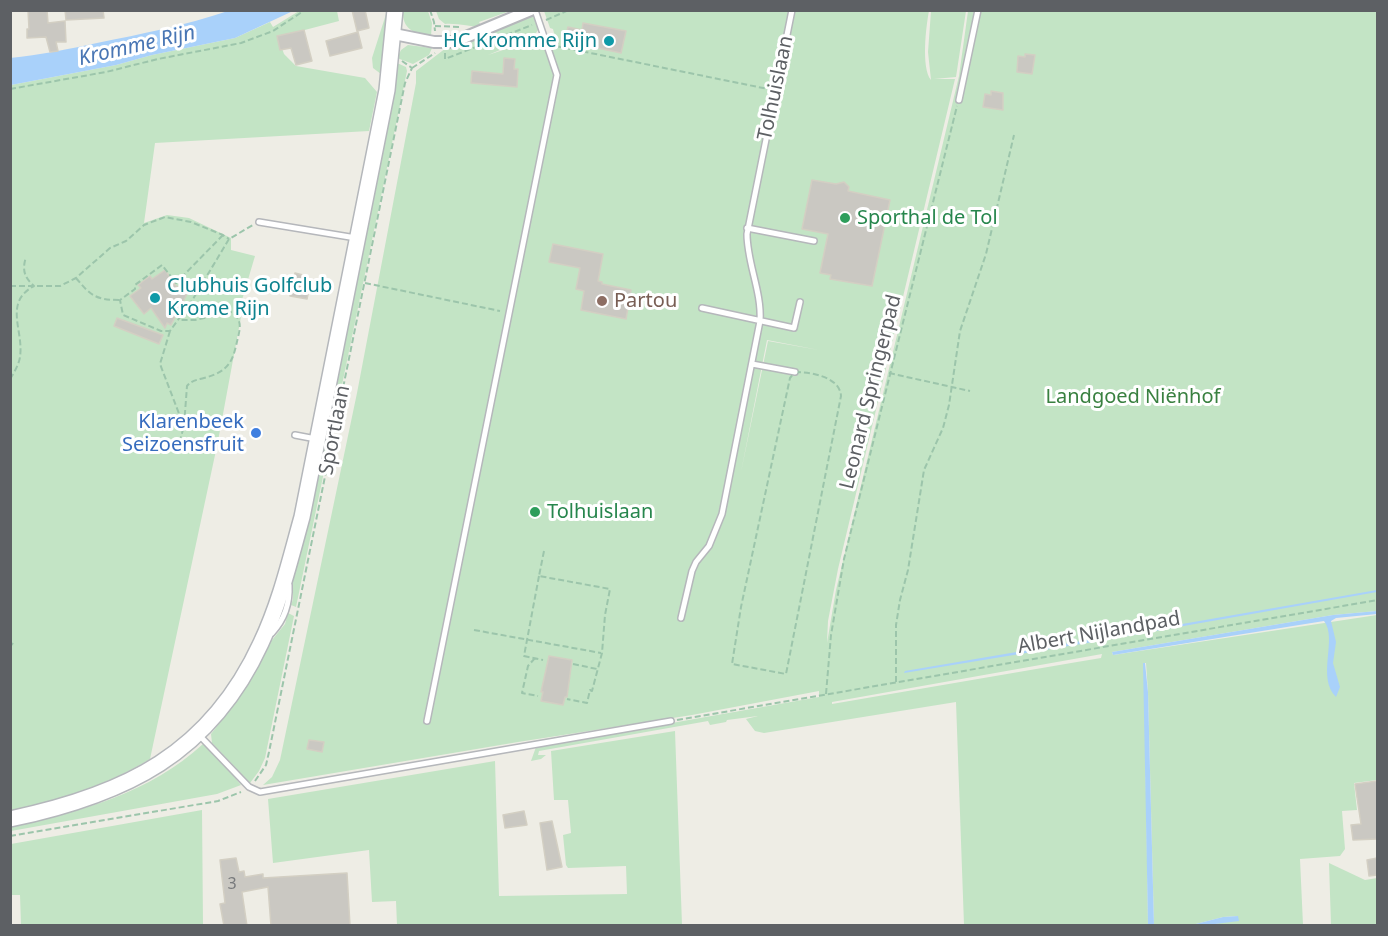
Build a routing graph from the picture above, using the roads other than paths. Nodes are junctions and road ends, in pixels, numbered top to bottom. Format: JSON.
{"nodes":[{"id":1,"x":395,"y":10,"type":"edge"},
{"id":2,"x":533,"y":10,"type":"edge"},
{"id":3,"x":792,"y":10,"type":"edge"},
{"id":4,"x":978,"y":10,"type":"edge"},
{"id":5,"x":394,"y":34,"type":"junction"},
{"id":6,"x":959,"y":100,"type":"road end"},
{"id":7,"x":258,"y":222,"type":"road end"},
{"id":8,"x":747,"y":228,"type":"junction"},
{"id":9,"x":358,"y":239,"type":"junction"},
{"id":10,"x":814,"y":241,"type":"dead end"},
{"id":11,"x":800,"y":302,"type":"dead end"},
{"id":12,"x":702,"y":308,"type":"dead end"},
{"id":13,"x":760,"y":321,"type":"junction"},
{"id":14,"x":752,"y":364,"type":"junction"},
{"id":15,"x":795,"y":372,"type":"road end"},
{"id":16,"x":295,"y":435,"type":"dead end"},
{"id":17,"x":318,"y":440,"type":"junction"},
{"id":18,"x":681,"y":618,"type":"dead end"},
{"id":19,"x":427,"y":721,"type":"dead end"},
{"id":20,"x":671,"y":721,"type":"road end"},
{"id":21,"x":199,"y":735,"type":"junction"},
{"id":22,"x":10,"y":819,"type":"edge"}],
"edges":[{"from":1,"to":5,"type":"street","name":"Sportlaan"},
{"from":2,"to":5,"type":"street"},
{"from":2,"to":19,"type":"lane"},
{"from":3,"to":8,"type":"lane","name":"Tolhuislaan"},
{"from":4,"to":6,"type":"lane"},
{"from":5,"to":9,"type":"street","name":"Sportlaan"},
{"from":7,"to":9,"type":"lane"},
{"from":8,"to":10,"type":"lane"},
{"from":8,"to":13,"type":"lane","name":"Tolhuislaan"},
{"from":9,"to":17,"type":"street","name":"Sportlaan"},
{"from":11,"to":13,"type":"lane"},
{"from":12,"to":13,"type":"lane"},
{"from":13,"to":14,"type":"lane","name":"Tolhuislaan"},
{"from":14,"to":15,"type":"lane"},
{"from":14,"to":18,"type":"lane","name":"Tolhuislaan"},
{"from":16,"to":17,"type":"lane"},
{"from":17,"to":21,"type":"street","name":"Sportlaan"},
{"from":20,"to":21,"type":"lane"},
{"from":21,"to":22,"type":"street","name":"Sportlaan"}]}
